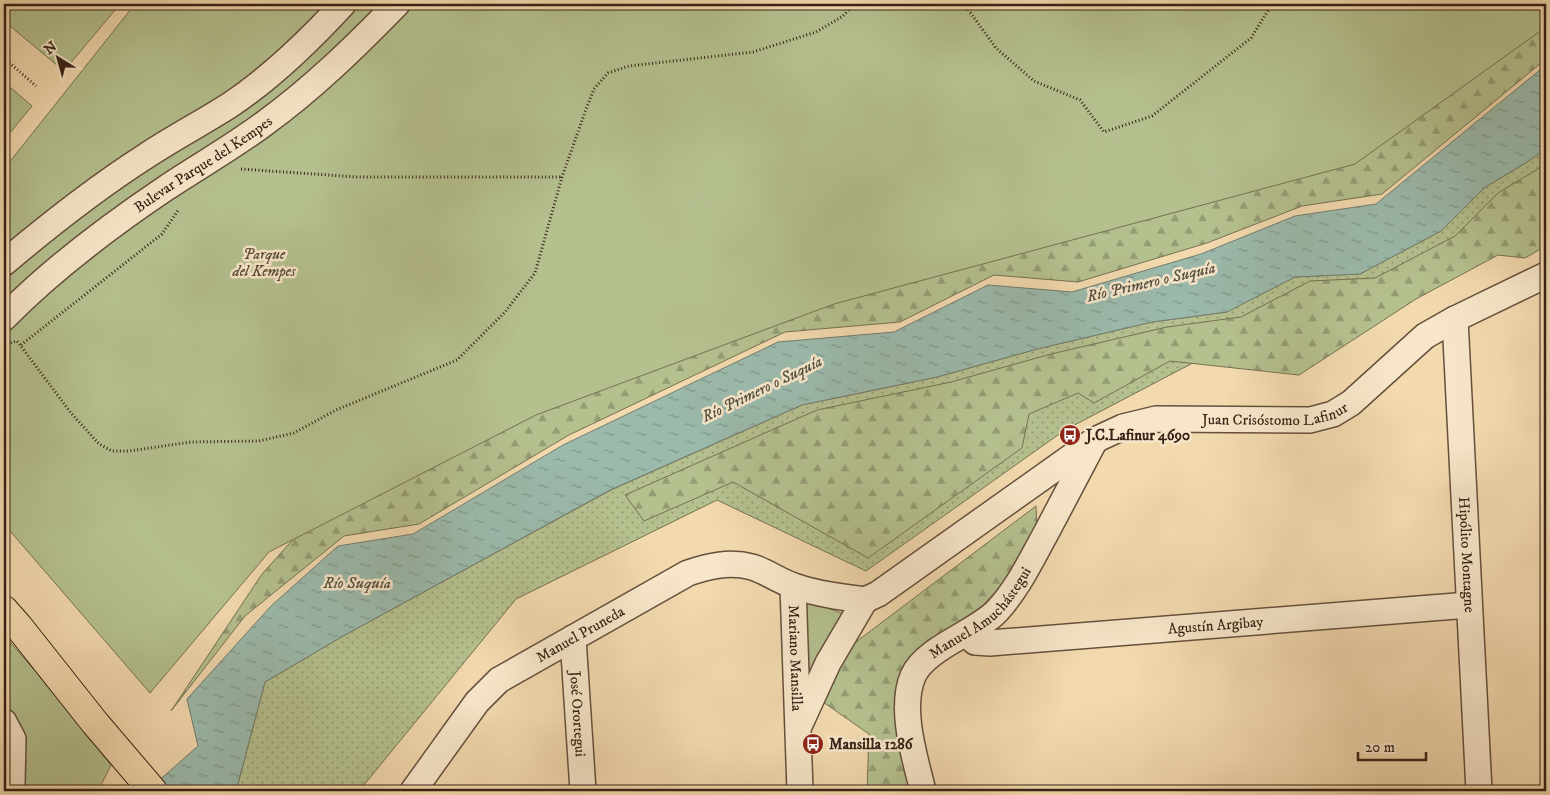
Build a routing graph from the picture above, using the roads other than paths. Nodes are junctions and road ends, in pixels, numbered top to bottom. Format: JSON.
{"nodes":[{"id":1,"x":342,"y":4,"type":"edge"},
{"id":2,"x":397,"y":4,"type":"edge"},
{"id":3,"x":4,"y":264,"type":"edge"},
{"id":4,"x":1546,"y":275,"type":"edge"},
{"id":5,"x":4,"y":318,"type":"edge"},
{"id":6,"x":1456,"y":319,"type":"junction"},
{"id":7,"x":1095,"y":440,"type":"junction"},
{"id":8,"x":793,"y":586,"type":"junction"},
{"id":9,"x":865,"y":600,"type":"junction"},
{"id":10,"x":1469,"y":605,"type":"junction"},
{"id":11,"x":4,"y":610,"type":"edge"},
{"id":12,"x":966,"y":633,"type":"junction"},
{"id":13,"x":573,"y":638,"type":"junction"},
{"id":14,"x":4,"y":722,"type":"edge"},
{"id":15,"x":798,"y":728,"type":"junction"},
{"id":16,"x":8,"y":791,"type":"edge"},
{"id":17,"x":153,"y":791,"type":"edge"},
{"id":18,"x":413,"y":791,"type":"edge"},
{"id":19,"x":583,"y":791,"type":"edge"},
{"id":20,"x":800,"y":791,"type":"edge"},
{"id":21,"x":923,"y":791,"type":"edge"},
{"id":22,"x":1479,"y":791,"type":"edge"}],
"edges":[{"from":1,"to":3,"type":"street"},
{"from":2,"to":5,"type":"street","name":"Bulevar Parque del Kempes"},
{"from":4,"to":6,"type":"street","name":"Juan Crisóstomo Lafinur"},
{"from":6,"to":7,"type":"street","name":"Juan Crisóstomo Lafinur"},
{"from":6,"to":10,"type":"street","name":"Hipólito Montagne"},
{"from":7,"to":9,"type":"street","name":"Juan Crisóstomo Lafinur"},
{"from":7,"to":12,"type":"street","name":"Manuel Amuchástegui"},
{"from":8,"to":9,"type":"street","name":"Manuel Pruneda"},
{"from":8,"to":13,"type":"street","name":"Manuel Pruneda"},
{"from":8,"to":15,"type":"street","name":"Mariano Mansilla"},
{"from":9,"to":15,"type":"street"},
{"from":10,"to":12,"type":"street","name":"Agustín Argibay"},
{"from":10,"to":22,"type":"street","name":"Hipólito Montagne"},
{"from":11,"to":17,"type":"main road"},
{"from":12,"to":21,"type":"street","name":"Manuel Amuchástegui"},
{"from":13,"to":18,"type":"street","name":"Manuel Pruneda"},
{"from":13,"to":19,"type":"street","name":"José Orortegui"},
{"from":14,"to":16,"type":"street"},
{"from":15,"to":20,"type":"street","name":"Mariano Mansilla"}]}
